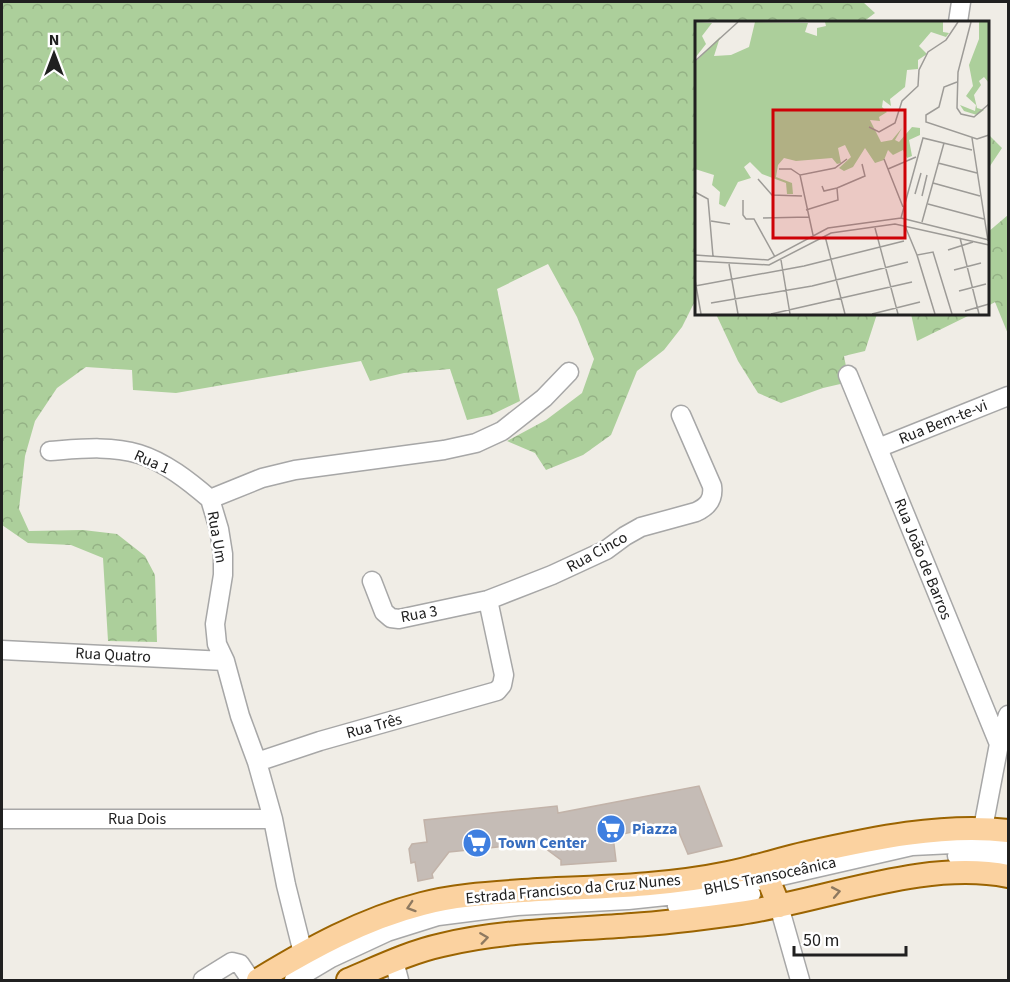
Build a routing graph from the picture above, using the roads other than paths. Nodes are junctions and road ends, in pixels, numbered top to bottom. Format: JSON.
{"nodes":[{"id":1,"x":962,"y":2,"type":"edge"},
{"id":2,"x":958,"y":21,"type":"edge"},
{"id":3,"x":569,"y":372,"type":"dead end"},
{"id":4,"x":848,"y":375,"type":"dead end"},
{"id":5,"x":1008,"y":396,"type":"edge"},
{"id":6,"x":681,"y":415,"type":"dead end"},
{"id":7,"x":878,"y":448,"type":"junction"},
{"id":8,"x":50,"y":451,"type":"dead end"},
{"id":9,"x":210,"y":499,"type":"junction"},
{"id":10,"x":372,"y":581,"type":"dead end"},
{"id":11,"x":488,"y":600,"type":"junction"},
{"id":12,"x":2,"y":650,"type":"edge"},
{"id":13,"x":225,"y":661,"type":"junction"},
{"id":14,"x":1008,"y":715,"type":"edge"},
{"id":15,"x":999,"y":744,"type":"junction"},
{"id":16,"x":256,"y":762,"type":"junction"},
{"id":17,"x":2,"y":819,"type":"edge"},
{"id":18,"x":273,"y":819,"type":"junction"},
{"id":19,"x":983,"y":828,"type":"junction"},
{"id":20,"x":1008,"y":831,"type":"edge"},
{"id":21,"x":1008,"y":847,"type":"edge"},
{"id":22,"x":1008,"y":875,"type":"edge"},
{"id":23,"x":769,"y":885,"type":"junction"},
{"id":24,"x":303,"y":953,"type":"junction"},
{"id":25,"x":397,"y":971,"type":"edge"},
{"id":26,"x":202,"y":981,"type":"edge"},
{"id":27,"x":251,"y":981,"type":"edge"},
{"id":28,"x":258,"y":981,"type":"edge"},
{"id":29,"x":294,"y":981,"type":"edge"},
{"id":30,"x":313,"y":981,"type":"edge"},
{"id":31,"x":348,"y":981,"type":"edge"},
{"id":32,"x":800,"y":981,"type":"edge"}],
"edges":[{"from":1,"to":2,"type":"street"},
{"from":3,"to":9,"type":"street","name":"Rua Um"},
{"from":4,"to":7,"type":"street","name":"Rua João de Barros"},
{"from":5,"to":7,"type":"street","name":"Rua Bem-te-vi"},
{"from":6,"to":11,"type":"street","name":"Rua Cinco"},
{"from":7,"to":15,"type":"street","name":"Rua João de Barros"},
{"from":8,"to":9,"type":"street","name":"Rua 1"},
{"from":9,"to":13,"type":"street","name":"Rua Um"},
{"from":10,"to":11,"type":"street","name":"Rua 3"},
{"from":11,"to":16,"type":"street","name":"Rua Três"},
{"from":12,"to":13,"type":"street","name":"Rua Quatro"},
{"from":13,"to":16,"type":"street","name":"Rua Um"},
{"from":14,"to":15,"type":"street"},
{"from":15,"to":19,"type":"street"},
{"from":16,"to":18,"type":"street","name":"Rua Um"},
{"from":17,"to":18,"type":"street","name":"Rua Dois"},
{"from":18,"to":24,"type":"street","name":"Rua Um"},
{"from":19,"to":20,"type":"main road","name":"Estrada Francisco da Cruz Nunes"},
{"from":19,"to":23,"type":"main road","name":"Estrada Francisco da Cruz Nunes"},
{"from":21,"to":23,"type":"street","name":"BHLS Transoceânica"},
{"from":23,"to":22,"type":"main road","name":"Estrada Francisco da Cruz Nunes","one_way":true},
{"from":23,"to":24,"type":"main road","name":"Estrada Francisco da Cruz Nunes","one_way":true},
{"from":25,"to":23,"type":"main road","name":"Estrada Francisco da Cruz Nunes","one_way":true},
{"from":23,"to":29,"type":"street","name":"BHLS Transoceânica"},
{"from":23,"to":30,"type":"street","name":"BHLS Transoceânica"},
{"from":23,"to":32,"type":"street"},
{"from":24,"to":28,"type":"main road","name":"Estrada Francisco da Cruz Nunes"},
{"from":25,"to":31,"type":"main road","name":"Estrada Francisco da Cruz Nunes"},
{"from":26,"to":27,"type":"street"}]}
